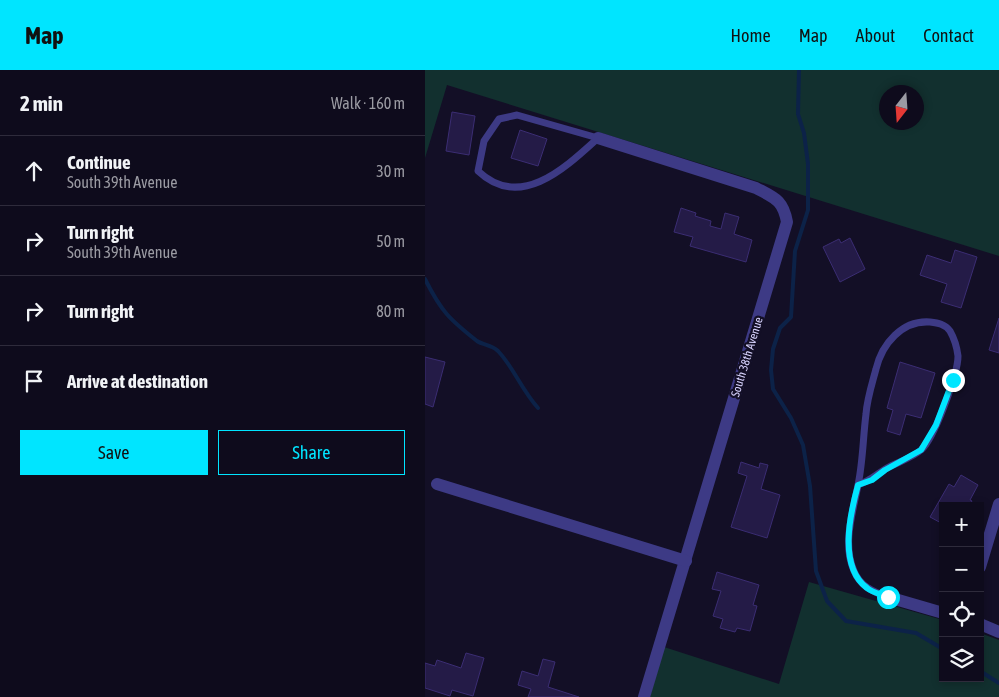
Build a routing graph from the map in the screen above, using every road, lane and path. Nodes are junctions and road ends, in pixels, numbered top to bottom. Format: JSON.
{"nodes":[{"id":1,"x":599,"y":138,"type":"junction"},
{"id":2,"x":437,"y":484,"type":"dead end"},
{"id":3,"x":858,"y":485,"type":"junction"},
{"id":4,"x":999,"y":504,"type":"edge"},
{"id":5,"x":984,"y":554,"type":"edge"},
{"id":6,"x":686,"y":561,"type":"junction"},
{"id":7,"x":888,"y":597,"type":"joint"},
{"id":8,"x":939,"y":612,"type":"edge"},
{"id":9,"x":984,"y":626,"type":"edge"},
{"id":10,"x":999,"y":632,"type":"edge"},
{"id":11,"x":644,"y":697,"type":"edge"}],
"edges":[{"from":1,"to":1,"type":"lane"},
{"from":1,"to":6,"type":"street","name":"South 38th Avenue"},
{"from":2,"to":6,"type":"street"},
{"from":3,"to":3,"type":"lane"},
{"from":3,"to":7,"type":"lane"},
{"from":4,"to":5,"type":"street"},
{"from":6,"to":11,"type":"street","name":"South 38th Avenue"},
{"from":7,"to":8,"type":"street"},
{"from":9,"to":10,"type":"street"}]}
